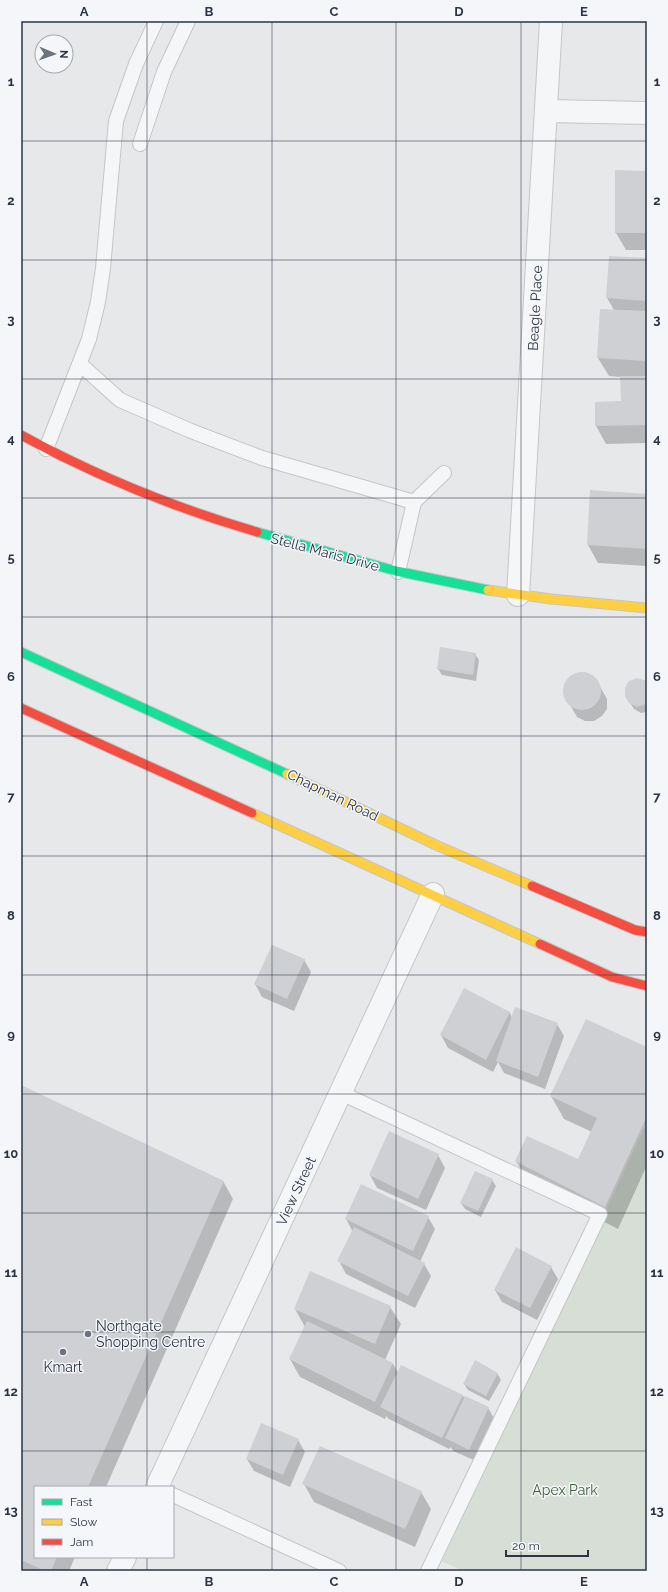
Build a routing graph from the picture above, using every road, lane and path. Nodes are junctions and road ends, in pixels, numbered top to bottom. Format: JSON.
{"nodes":[{"id":1,"x":156,"y":21,"type":"edge"},
{"id":2,"x":188,"y":21,"type":"edge"},
{"id":3,"x":551,"y":21,"type":"edge"},
{"id":4,"x":546,"y":111,"type":"junction"},
{"id":5,"x":647,"y":113,"type":"edge"},
{"id":6,"x":140,"y":144,"type":"dead end"},
{"id":7,"x":80,"y":364,"type":"junction"},
{"id":8,"x":21,"y":435,"type":"edge"},
{"id":9,"x":46,"y":449,"type":"junction"},
{"id":10,"x":444,"y":473,"type":"dead end"},
{"id":11,"x":414,"y":502,"type":"junction"},
{"id":12,"x":398,"y":572,"type":"junction"},
{"id":13,"x":518,"y":595,"type":"junction"},
{"id":14,"x":647,"y":608,"type":"edge"},
{"id":15,"x":21,"y":652,"type":"edge"},
{"id":16,"x":21,"y":708,"type":"edge"},
{"id":17,"x":433,"y":894,"type":"junction"},
{"id":18,"x":647,"y":932,"type":"edge"},
{"id":19,"x":647,"y":986,"type":"edge"},
{"id":20,"x":341,"y":1093,"type":"junction"},
{"id":21,"x":157,"y":1486,"type":"edge"},
{"id":22,"x":174,"y":1495,"type":"edge"},
{"id":23,"x":124,"y":1558,"type":"edge"},
{"id":24,"x":118,"y":1571,"type":"edge"},
{"id":25,"x":339,"y":1571,"type":"edge"},
{"id":26,"x":428,"y":1571,"type":"edge"}],
"edges":[{"from":1,"to":7,"type":"lane"},
{"from":2,"to":6,"type":"lane"},
{"from":3,"to":4,"type":"street","name":"Beagle Place"},
{"from":4,"to":5,"type":"street"},
{"from":4,"to":13,"type":"street","name":"Beagle Place"},
{"from":7,"to":9,"type":"lane"},
{"from":7,"to":11,"type":"lane"},
{"from":8,"to":9,"type":"main road","name":"Stella Maris Drive"},
{"from":9,"to":12,"type":"main road","name":"Stella Maris Drive"},
{"from":10,"to":11,"type":"lane"},
{"from":11,"to":12,"type":"lane"},
{"from":12,"to":13,"type":"main road","name":"Stella Maris Drive"},
{"from":13,"to":14,"type":"main road","name":"Stella Maris Drive"},
{"from":15,"to":18,"type":"main road","name":"Chapman Road"},
{"from":16,"to":17,"type":"main road"},
{"from":17,"to":19,"type":"main road"},
{"from":17,"to":20,"type":"street","name":"View Street"},
{"from":20,"to":21,"type":"street","name":"View Street"},
{"from":20,"to":26,"type":"lane"},
{"from":22,"to":25,"type":"lane"},
{"from":23,"to":24,"type":"street"}]}
